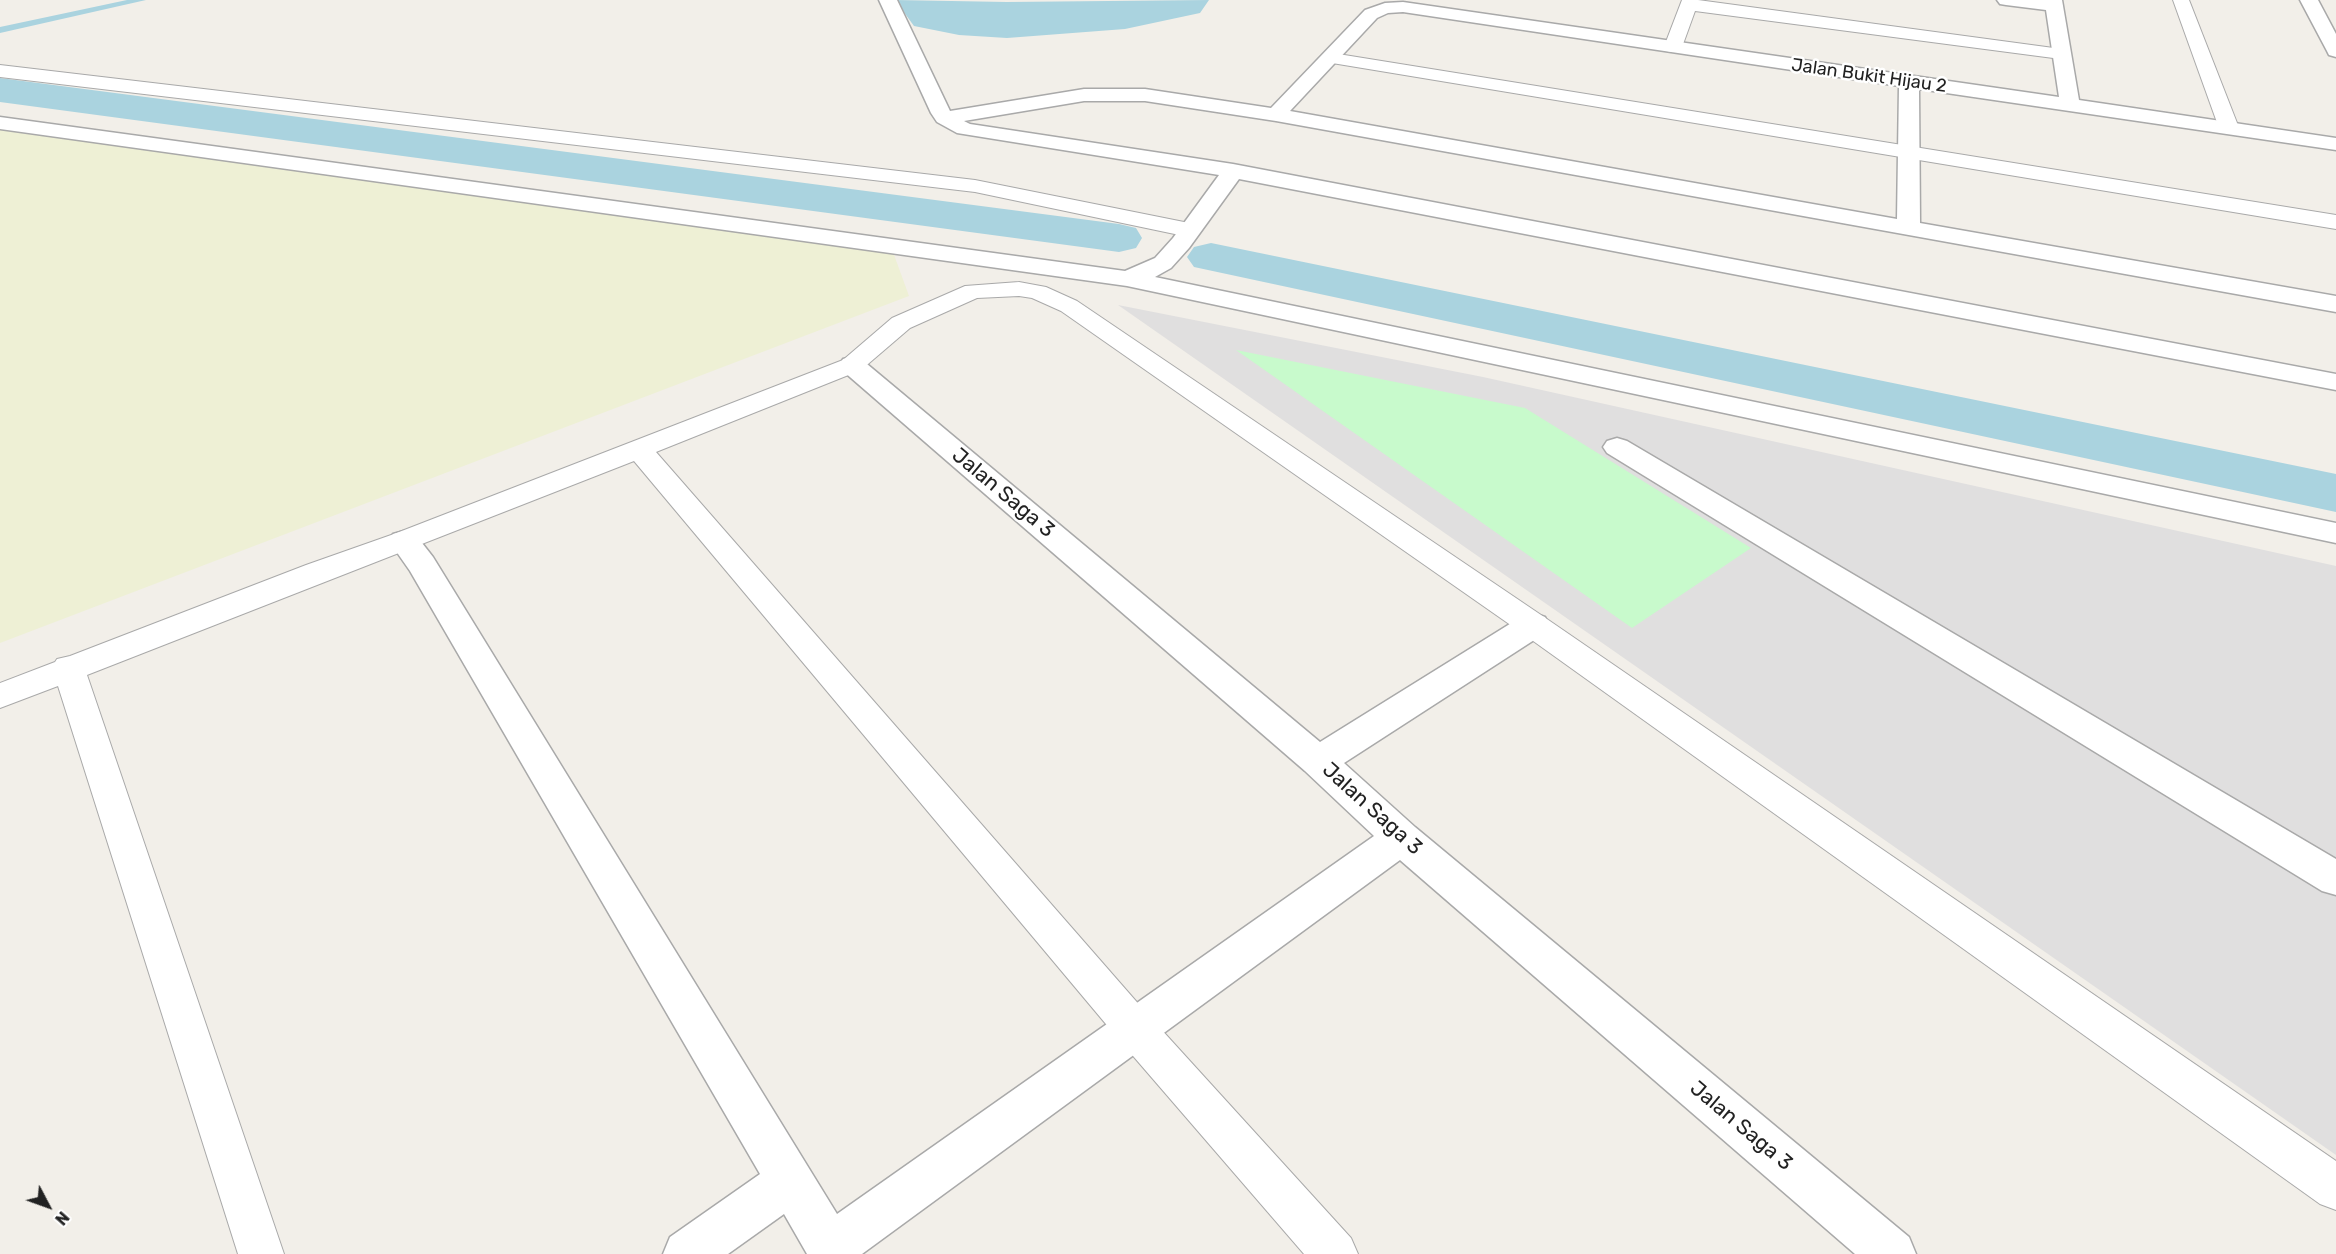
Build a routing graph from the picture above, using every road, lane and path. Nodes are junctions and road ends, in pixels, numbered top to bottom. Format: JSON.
{"nodes":[{"id":1,"x":888,"y":0,"type":"edge"},
{"id":2,"x":2006,"y":0,"type":"edge"},
{"id":3,"x":2181,"y":0,"type":"edge"},
{"id":4,"x":2308,"y":0,"type":"edge"},
{"id":5,"x":1689,"y":2,"type":"edge"},
{"id":6,"x":2054,"y":3,"type":"edge"},
{"id":7,"x":1673,"y":47,"type":"junction"},
{"id":8,"x":2336,"y":51,"type":"edge"},
{"id":9,"x":2061,"y":54,"type":"junction"},
{"id":10,"x":1332,"y":58,"type":"junction"},
{"id":11,"x":0,"y":71,"type":"edge"},
{"id":12,"x":1909,"y":82,"type":"junction"},
{"id":13,"x":2070,"y":105,"type":"junction"},
{"id":14,"x":1276,"y":115,"type":"junction"},
{"id":15,"x":944,"y":118,"type":"junction"},
{"id":16,"x":0,"y":123,"type":"edge"},
{"id":17,"x":2229,"y":128,"type":"junction"},
{"id":18,"x":2336,"y":144,"type":"edge"},
{"id":19,"x":1910,"y":152,"type":"junction"},
{"id":20,"x":1233,"y":171,"type":"junction"},
{"id":21,"x":2336,"y":222,"type":"edge"},
{"id":22,"x":1908,"y":229,"type":"junction"},
{"id":23,"x":1189,"y":230,"type":"junction"},
{"id":24,"x":1127,"y":279,"type":"junction"},
{"id":25,"x":2336,"y":304,"type":"edge"},
{"id":26,"x":852,"y":365,"type":"junction"},
{"id":27,"x":2336,"y":382,"type":"edge"},
{"id":28,"x":1617,"y":447,"type":"dead end"},
{"id":29,"x":639,"y":449,"type":"junction"},
{"id":30,"x":2336,"y":533,"type":"edge"},
{"id":31,"x":404,"y":541,"type":"junction"},
{"id":32,"x":1533,"y":625,"type":"junction"},
{"id":33,"x":68,"y":667,"type":"junction"},
{"id":34,"x":0,"y":696,"type":"edge"},
{"id":35,"x":1318,"y":761,"type":"junction"},
{"id":36,"x":1401,"y":838,"type":"junction"},
{"id":37,"x":2336,"y":879,"type":"edge"},
{"id":38,"x":1135,"y":1029,"type":"junction"},
{"id":39,"x":790,"y":1181,"type":"junction"},
{"id":40,"x":2336,"y":1188,"type":"edge"},
{"id":41,"x":832,"y":1251,"type":"edge"},
{"id":42,"x":261,"y":1254,"type":"edge"},
{"id":43,"x":687,"y":1254,"type":"edge"},
{"id":44,"x":1335,"y":1254,"type":"edge"},
{"id":45,"x":1892,"y":1254,"type":"edge"}],
"edges":[{"from":1,"to":15,"type":"street"},
{"from":2,"to":6,"type":"street"},
{"from":3,"to":17,"type":"lane"},
{"from":4,"to":8,"type":"street"},
{"from":5,"to":7,"type":"lane"},
{"from":5,"to":9,"type":"lane"},
{"from":6,"to":9,"type":"street"},
{"from":7,"to":10,"type":"street","name":"Jalan Bukit Hijau 2"},
{"from":7,"to":12,"type":"street","name":"Jalan Bukit Hijau 2"},
{"from":9,"to":13,"type":"street"},
{"from":10,"to":14,"type":"street","name":"Jalan Bukit Hijau 2"},
{"from":10,"to":19,"type":"lane"},
{"from":11,"to":23,"type":"lane"},
{"from":12,"to":13,"type":"street","name":"Jalan Bukit Hijau 2"},
{"from":12,"to":19,"type":"street"},
{"from":13,"to":17,"type":"street","name":"Jalan Bukit Hijau 2"},
{"from":14,"to":15,"type":"street"},
{"from":14,"to":22,"type":"street"},
{"from":15,"to":20,"type":"street"},
{"from":16,"to":24,"type":"street"},
{"from":17,"to":18,"type":"street","name":"Jalan Bukit Hijau 2"},
{"from":19,"to":21,"type":"lane"},
{"from":19,"to":22,"type":"street"},
{"from":20,"to":23,"type":"street"},
{"from":20,"to":27,"type":"street"},
{"from":22,"to":25,"type":"street"},
{"from":23,"to":24,"type":"street"},
{"from":24,"to":30,"type":"street"},
{"from":26,"to":29,"type":"lane"},
{"from":26,"to":32,"type":"lane"},
{"from":26,"to":35,"type":"street","name":"Jalan Saga 3"},
{"from":28,"to":37,"type":"street"},
{"from":29,"to":31,"type":"lane"},
{"from":29,"to":38,"type":"lane"},
{"from":31,"to":33,"type":"lane"},
{"from":31,"to":39,"type":"street"},
{"from":32,"to":35,"type":"street"},
{"from":32,"to":40,"type":"lane"},
{"from":33,"to":34,"type":"lane"},
{"from":33,"to":42,"type":"lane"},
{"from":35,"to":36,"type":"street","name":"Jalan Saga 3"},
{"from":36,"to":38,"type":"street"},
{"from":36,"to":45,"type":"street","name":"Jalan Saga 3"},
{"from":38,"to":41,"type":"street"},
{"from":38,"to":44,"type":"lane"},
{"from":39,"to":41,"type":"street"},
{"from":39,"to":43,"type":"street"}]}
